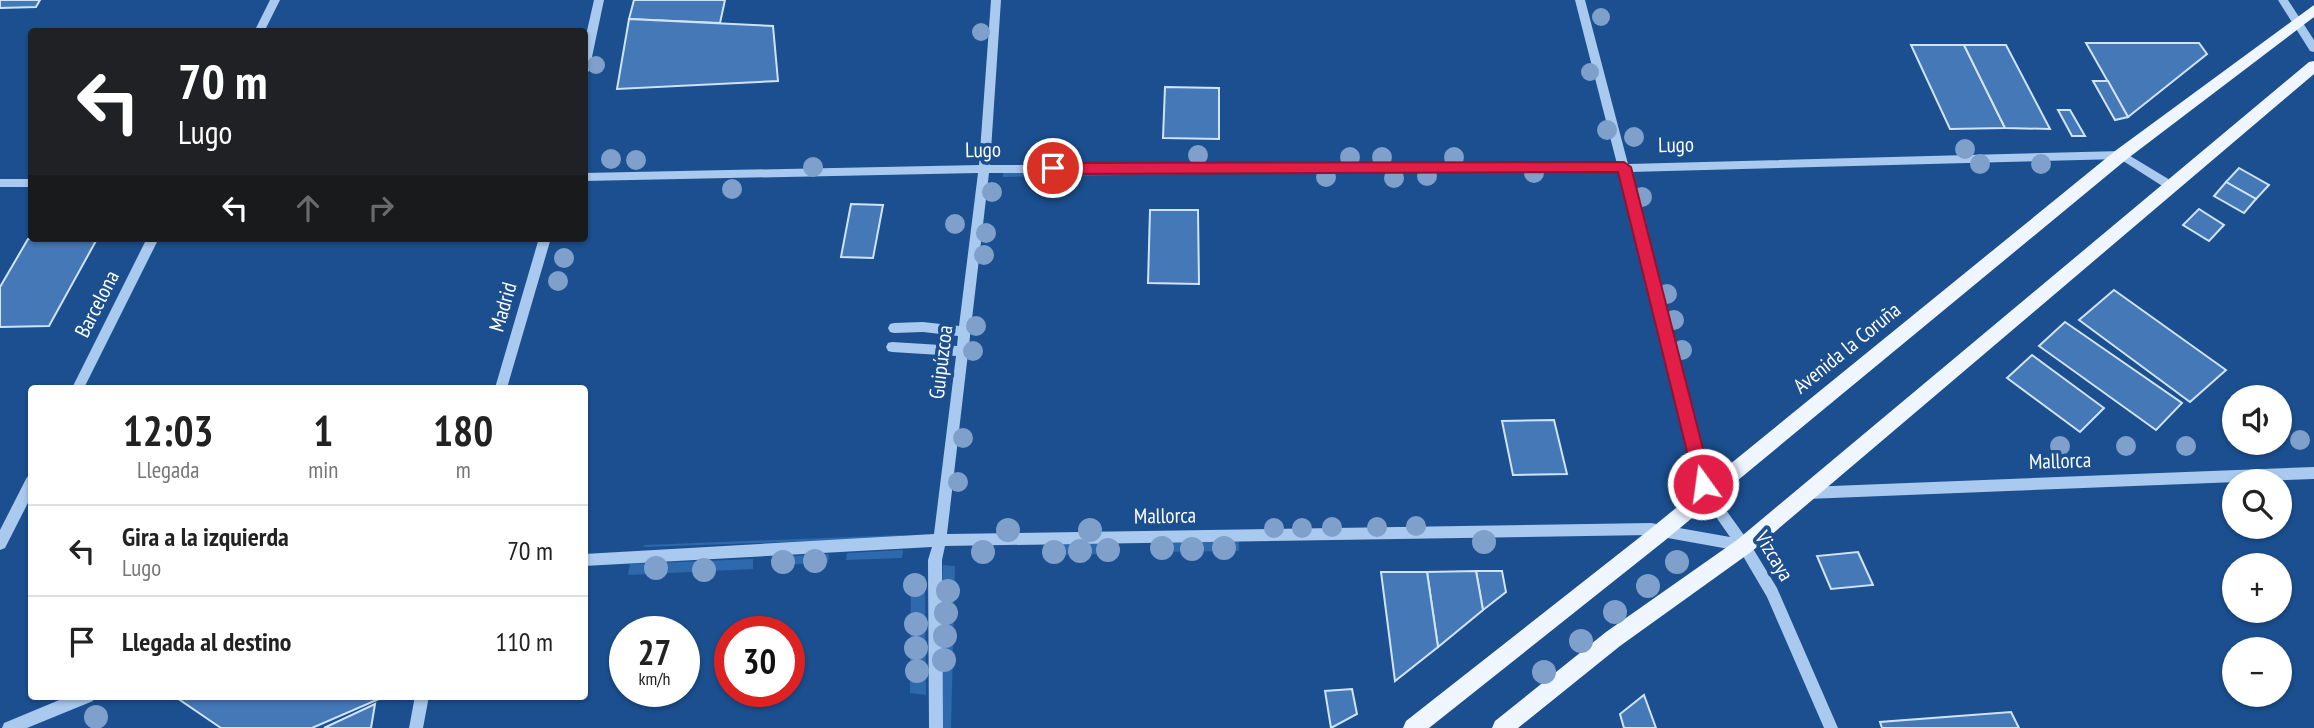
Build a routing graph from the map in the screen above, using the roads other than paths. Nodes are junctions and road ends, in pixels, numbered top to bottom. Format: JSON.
{"nodes":[{"id":1,"x":275,"y":0,"type":"edge"},
{"id":2,"x":599,"y":0,"type":"edge"},
{"id":3,"x":996,"y":0,"type":"edge"},
{"id":4,"x":1580,"y":0,"type":"edge"},
{"id":5,"x":2283,"y":0,"type":"edge"},
{"id":6,"x":2314,"y":10,"type":"edge"},
{"id":7,"x":2307,"y":23,"type":"edge"},
{"id":8,"x":261,"y":28,"type":"edge"},
{"id":9,"x":2314,"y":48,"type":"edge"},
{"id":10,"x":588,"y":52,"type":"edge"},
{"id":11,"x":2314,"y":66,"type":"edge"},
{"id":12,"x":2122,"y":155,"type":"junction"},
{"id":13,"x":1624,"y":167,"type":"junction"},
{"id":14,"x":984,"y":169,"type":"junction"},
{"id":15,"x":588,"y":177,"type":"edge"},
{"id":16,"x":0,"y":183,"type":"edge"},
{"id":17,"x":28,"y":183,"type":"edge"},
{"id":18,"x":2171,"y":186,"type":"junction"},
{"id":19,"x":151,"y":242,"type":"edge"},
{"id":20,"x":544,"y":242,"type":"edge"},
{"id":21,"x":894,"y":328,"type":"dead end"},
{"id":22,"x":964,"y":332,"type":"junction"},
{"id":23,"x":892,"y":347,"type":"dead end"},
{"id":24,"x":962,"y":351,"type":"junction"},
{"id":25,"x":80,"y":385,"type":"edge"},
{"id":26,"x":502,"y":385,"type":"edge"},
{"id":27,"x":2314,"y":473,"type":"edge"},
{"id":28,"x":28,"y":489,"type":"edge"},
{"id":29,"x":1807,"y":492,"type":"junction"},
{"id":30,"x":1707,"y":494,"type":"junction"},
{"id":31,"x":1664,"y":530,"type":"junction"},
{"id":32,"x":940,"y":540,"type":"junction"},
{"id":33,"x":0,"y":544,"type":"edge"},
{"id":34,"x":1744,"y":546,"type":"junction"},
{"id":35,"x":588,"y":560,"type":"edge"},
{"id":36,"x":78,"y":700,"type":"edge"},
{"id":37,"x":421,"y":700,"type":"edge"},
{"id":38,"x":9,"y":728,"type":"edge"},
{"id":39,"x":416,"y":728,"type":"edge"},
{"id":40,"x":936,"y":728,"type":"edge"},
{"id":41,"x":1413,"y":728,"type":"edge"},
{"id":42,"x":1502,"y":728,"type":"edge"},
{"id":43,"x":1830,"y":728,"type":"edge"}],
"edges":[{"from":1,"to":8,"type":"street"},
{"from":2,"to":10,"type":"street"},
{"from":3,"to":14,"type":"street","name":"Guipúzcoa"},
{"from":4,"to":13,"type":"street","name":"Vizcaya"},
{"from":5,"to":7,"type":"street"},
{"from":6,"to":7,"type":"main road","name":"Avenida la Coruña"},
{"from":7,"to":9,"type":"street"},
{"from":7,"to":12,"type":"main road","name":"Avenida la Coruña"},
{"from":11,"to":18,"type":"main road"},
{"from":12,"to":13,"type":"street","name":"Lugo"},
{"from":12,"to":18,"type":"street"},
{"from":12,"to":30,"type":"main road","name":"Avenida la Coruña"},
{"from":13,"to":14,"type":"street","name":"Lugo"},
{"from":13,"to":30,"type":"street","name":"Vizcaya"},
{"from":14,"to":15,"type":"street","name":"Lugo"},
{"from":14,"to":22,"type":"street","name":"Guipúzcoa"},
{"from":16,"to":17,"type":"street"},
{"from":18,"to":29,"type":"main road"},
{"from":19,"to":25,"type":"street","name":"Barcelona"},
{"from":20,"to":26,"type":"street","name":"Madrid"},
{"from":21,"to":22,"type":"street"},
{"from":22,"to":24,"type":"street","name":"Guipúzcoa"},
{"from":23,"to":24,"type":"street"},
{"from":24,"to":32,"type":"street","name":"Guipúzcoa"},
{"from":27,"to":29,"type":"street","name":"Mallorca"},
{"from":28,"to":33,"type":"street"},
{"from":29,"to":34,"type":"main road"},
{"from":30,"to":31,"type":"main road","name":"Avenida la Coruña"},
{"from":30,"to":34,"type":"street","name":"Vizcaya"},
{"from":31,"to":32,"type":"street","name":"Mallorca"},
{"from":31,"to":34,"type":"street","name":"Mallorca"},
{"from":31,"to":41,"type":"main road","name":"Avenida la Coruña"},
{"from":32,"to":35,"type":"street","name":"Mallorca"},
{"from":32,"to":40,"type":"street","name":"Guipúzcoa"},
{"from":34,"to":42,"type":"main road"},
{"from":34,"to":43,"type":"street","name":"Vizcaya"},
{"from":36,"to":38,"type":"street"},
{"from":37,"to":39,"type":"street"}]}
